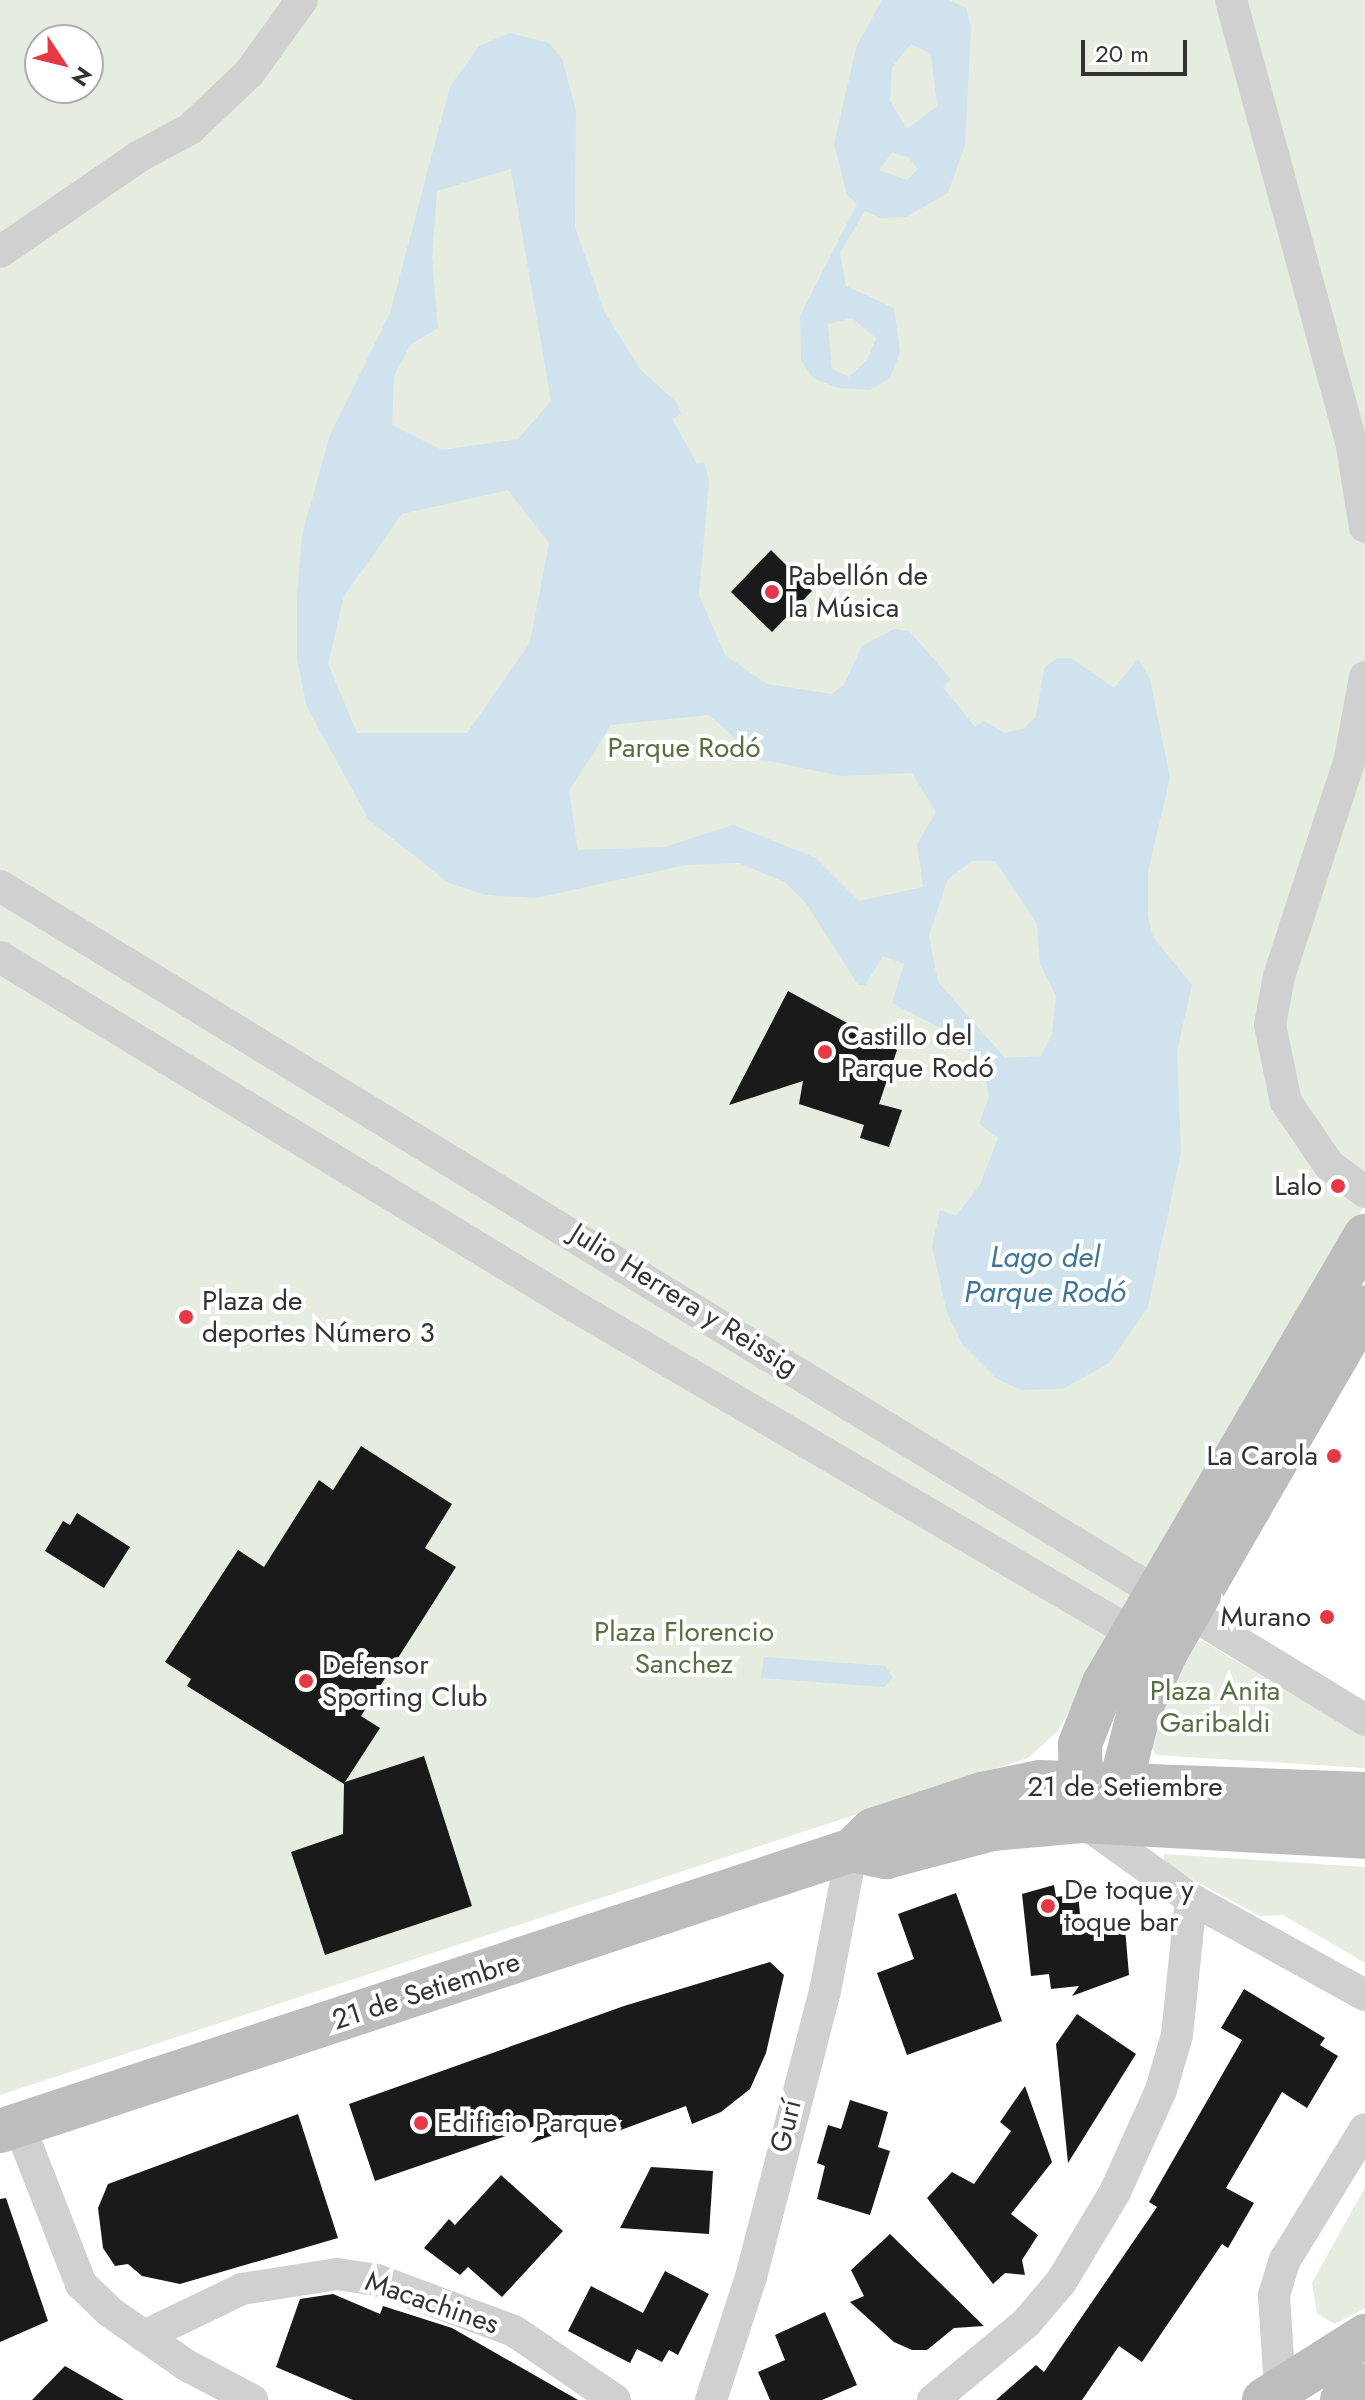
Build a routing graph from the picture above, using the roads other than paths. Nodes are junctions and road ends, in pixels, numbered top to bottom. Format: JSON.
{"nodes":[{"id":1,"x":302,"y":0,"type":"edge"},
{"id":2,"x":1231,"y":0,"type":"edge"},
{"id":3,"x":0,"y":252,"type":"edge"},
{"id":4,"x":1365,"y":527,"type":"edge"},
{"id":5,"x":1365,"y":677,"type":"edge"},
{"id":6,"x":0,"y":886,"type":"edge"},
{"id":7,"x":0,"y":957,"type":"edge"},
{"id":8,"x":1365,"y":1192,"type":"edge"},
{"id":9,"x":1365,"y":1236,"type":"edge"},
{"id":10,"x":1365,"y":1307,"type":"edge"},
{"id":11,"x":1172,"y":1602,"type":"junction"},
{"id":12,"x":1149,"y":1643,"type":"junction"},
{"id":13,"x":1365,"y":1720,"type":"edge"},
{"id":14,"x":1365,"y":1794,"type":"edge"},
{"id":15,"x":1093,"y":1795,"type":"junction"},
{"id":16,"x":1365,"y":1837,"type":"edge"},
{"id":17,"x":852,"y":1850,"type":"junction"},
{"id":18,"x":1191,"y":1899,"type":"junction"},
{"id":19,"x":1365,"y":1995,"type":"edge"},
{"id":20,"x":10,"y":2128,"type":"edge"},
{"id":21,"x":1365,"y":2129,"type":"edge"},
{"id":22,"x":144,"y":2336,"type":"junction"},
{"id":23,"x":1365,"y":2336,"type":"edge"},
{"id":24,"x":1365,"y":2385,"type":"edge"},
{"id":25,"x":1272,"y":2395,"type":"edge"},
{"id":26,"x":252,"y":2400,"type":"edge"},
{"id":27,"x":615,"y":2400,"type":"edge"},
{"id":28,"x":711,"y":2400,"type":"edge"},
{"id":29,"x":933,"y":2400,"type":"edge"},
{"id":30,"x":1342,"y":2400,"type":"edge"}],
"edges":[{"from":1,"to":3,"type":"street"},
{"from":2,"to":4,"type":"street"},
{"from":5,"to":8,"type":"street"},
{"from":6,"to":11,"type":"street","name":"Julio Herrera y Reissig"},
{"from":7,"to":12,"type":"street","name":"Julio Herrera y Reissig"},
{"from":9,"to":11,"type":"street"},
{"from":10,"to":11,"type":"street"},
{"from":11,"to":12,"type":"street"},
{"from":11,"to":13,"type":"street","name":"Julio Herrera y Reissig"},
{"from":12,"to":15,"type":"street"},
{"from":14,"to":15,"type":"street","name":"21 de Setiembre"},
{"from":15,"to":16,"type":"street","name":"21 de Setiembre"},
{"from":15,"to":17,"type":"street","name":"21 de Setiembre"},
{"from":15,"to":18,"type":"street"},
{"from":17,"to":20,"type":"street","name":"21 de Setiembre"},
{"from":17,"to":28,"type":"street","name":"Gurí"},
{"from":18,"to":19,"type":"street"},
{"from":18,"to":29,"type":"street"},
{"from":20,"to":22,"type":"street"},
{"from":21,"to":25,"type":"street"},
{"from":22,"to":26,"type":"street"},
{"from":22,"to":27,"type":"street","name":"Macachines"},
{"from":23,"to":25,"type":"street"},
{"from":24,"to":30,"type":"street"}]}
